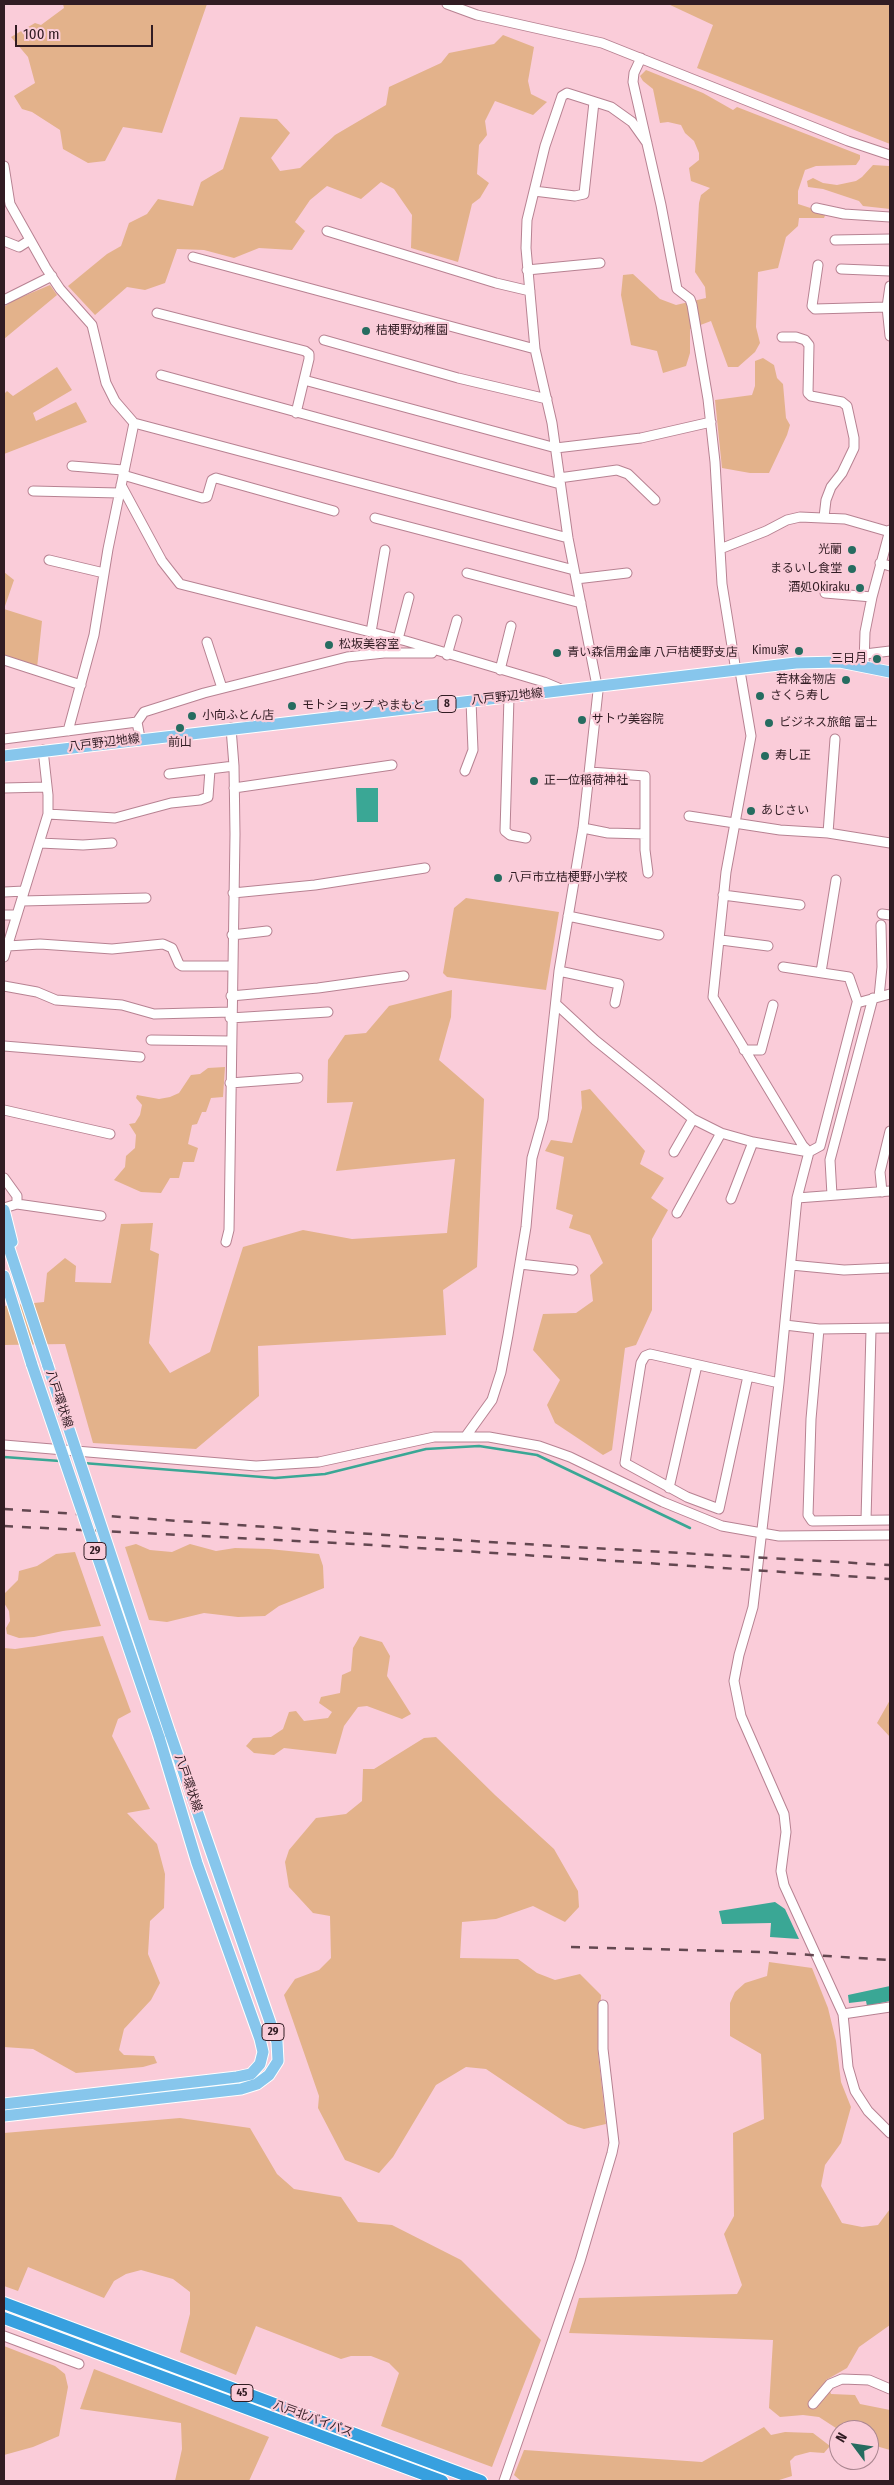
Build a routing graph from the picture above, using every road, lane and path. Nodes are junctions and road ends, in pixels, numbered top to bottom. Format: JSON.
{"nodes":[{"id":1,"x":447,"y":4,"type":"edge"},
{"id":2,"x":641,"y":58,"type":"junction"},
{"id":3,"x":594,"y":102,"type":"junction"},
{"id":4,"x":647,"y":143,"type":"junction"},
{"id":5,"x":890,"y":155,"type":"edge"},
{"id":6,"x":4,"y":166,"type":"edge"},
{"id":7,"x":534,"y":191,"type":"junction"},
{"id":8,"x":816,"y":208,"type":"dead end"},
{"id":9,"x":890,"y":217,"type":"edge"},
{"id":10,"x":327,"y":231,"type":"dead end"},
{"id":11,"x":890,"y":239,"type":"edge"},
{"id":12,"x":30,"y":240,"type":"junction"},
{"id":13,"x":835,"y":240,"type":"dead end"},
{"id":14,"x":4,"y":241,"type":"edge"},
{"id":15,"x":193,"y":257,"type":"dead end"},
{"id":16,"x":600,"y":263,"type":"dead end"},
{"id":17,"x":818,"y":265,"type":"dead end"},
{"id":18,"x":841,"y":269,"type":"dead end"},
{"id":19,"x":527,"y":270,"type":"junction"},
{"id":20,"x":890,"y":272,"type":"edge"},
{"id":21,"x":52,"y":276,"type":"junction"},
{"id":22,"x":530,"y":291,"type":"junction"},
{"id":23,"x":890,"y":292,"type":"edge"},
{"id":24,"x":4,"y":300,"type":"edge"},
{"id":25,"x":887,"y":307,"type":"junction"},
{"id":26,"x":157,"y":313,"type":"dead end"},
{"id":27,"x":890,"y":336,"type":"edge"},
{"id":28,"x":782,"y":337,"type":"dead end"},
{"id":29,"x":324,"y":340,"type":"dead end"},
{"id":30,"x":535,"y":349,"type":"junction"},
{"id":31,"x":161,"y":375,"type":"dead end"},
{"id":32,"x":304,"y":380,"type":"junction"},
{"id":33,"x":547,"y":399,"type":"junction"},
{"id":34,"x":296,"y":413,"type":"junction"},
{"id":35,"x":712,"y":422,"type":"junction"},
{"id":36,"x":134,"y":423,"type":"junction"},
{"id":37,"x":556,"y":448,"type":"junction"},
{"id":38,"x":72,"y":466,"type":"dead end"},
{"id":39,"x":123,"y":472,"type":"junction"},
{"id":40,"x":560,"y":481,"type":"junction"},
{"id":41,"x":120,"y":489,"type":"junction"},
{"id":42,"x":33,"y":490,"type":"dead end"},
{"id":43,"x":654,"y":500,"type":"dead end"},
{"id":44,"x":334,"y":511,"type":"dead end"},
{"id":45,"x":824,"y":517,"type":"junction"},
{"id":46,"x":375,"y":518,"type":"dead end"},
{"id":47,"x":890,"y":531,"type":"edge"},
{"id":48,"x":568,"y":538,"type":"junction"},
{"id":49,"x":720,"y":549,"type":"junction"},
{"id":50,"x":385,"y":550,"type":"dead end"},
{"id":51,"x":49,"y":560,"type":"dead end"},
{"id":52,"x":880,"y":563,"type":"junction"},
{"id":53,"x":890,"y":566,"type":"edge"},
{"id":54,"x":627,"y":572,"type":"dead end"},
{"id":55,"x":104,"y":573,"type":"junction"},
{"id":56,"x":467,"y":574,"type":"dead end"},
{"id":57,"x":575,"y":574,"type":"junction"},
{"id":58,"x":825,"y":593,"type":"dead end"},
{"id":59,"x":409,"y":597,"type":"dead end"},
{"id":60,"x":872,"y":597,"type":"junction"},
{"id":61,"x":581,"y":603,"type":"junction"},
{"id":62,"x":457,"y":620,"type":"dead end"},
{"id":63,"x":512,"y":626,"type":"dead end"},
{"id":64,"x":371,"y":632,"type":"junction"},
{"id":65,"x":398,"y":639,"type":"junction"},
{"id":66,"x":207,"y":642,"type":"dead end"},
{"id":67,"x":890,"y":651,"type":"edge"},
{"id":68,"x":443,"y":654,"type":"junction"},
{"id":69,"x":4,"y":660,"type":"edge"},
{"id":70,"x":864,"y":660,"type":"junction"},
{"id":71,"x":500,"y":670,"type":"junction"},
{"id":72,"x":738,"y":671,"type":"junction"},
{"id":73,"x":890,"y":672,"type":"edge"},
{"id":74,"x":81,"y":685,"type":"junction"},
{"id":75,"x":599,"y":686,"type":"junction"},
{"id":76,"x":222,"y":688,"type":"junction"},
{"id":77,"x":563,"y":690,"type":"junction"},
{"id":78,"x":509,"y":697,"type":"junction"},
{"id":79,"x":471,"y":701,"type":"junction"},
{"id":80,"x":138,"y":722,"type":"junction"},
{"id":81,"x":231,"y":728,"type":"junction"},
{"id":82,"x":68,"y":730,"type":"junction"},
{"id":83,"x":140,"y":738,"type":"junction"},
{"id":84,"x":4,"y":739,"type":"edge"},
{"id":85,"x":835,"y":739,"type":"dead end"},
{"id":86,"x":43,"y":750,"type":"junction"},
{"id":87,"x":4,"y":756,"type":"edge"},
{"id":88,"x":392,"y":765,"type":"dead end"},
{"id":89,"x":234,"y":766,"type":"junction"},
{"id":90,"x":210,"y":770,"type":"junction"},
{"id":91,"x":465,"y":771,"type":"dead end"},
{"id":92,"x":590,"y":772,"type":"junction"},
{"id":93,"x":169,"y":774,"type":"dead end"},
{"id":94,"x":4,"y":788,"type":"edge"},
{"id":95,"x":47,"y":788,"type":"junction"},
{"id":96,"x":234,"y":788,"type":"junction"},
{"id":97,"x":48,"y":814,"type":"junction"},
{"id":98,"x":689,"y":816,"type":"dead end"},
{"id":99,"x":736,"y":823,"type":"junction"},
{"id":100,"x":583,"y":828,"type":"junction"},
{"id":101,"x":828,"y":833,"type":"junction"},
{"id":102,"x":645,"y":834,"type":"junction"},
{"id":103,"x":526,"y":838,"type":"dead end"},
{"id":104,"x":40,"y":843,"type":"junction"},
{"id":105,"x":112,"y":843,"type":"dead end"},
{"id":106,"x":890,"y":843,"type":"edge"},
{"id":107,"x":425,"y":868,"type":"dead end"},
{"id":108,"x":648,"y":873,"type":"dead end"},
{"id":109,"x":836,"y":880,"type":"dead end"},
{"id":110,"x":4,"y":892,"type":"edge"},
{"id":111,"x":233,"y":893,"type":"junction"},
{"id":112,"x":723,"y":895,"type":"junction"},
{"id":113,"x":23,"y":896,"type":"junction"},
{"id":114,"x":146,"y":898,"type":"dead end"},
{"id":115,"x":800,"y":905,"type":"dead end"},
{"id":116,"x":4,"y":915,"type":"edge"},
{"id":117,"x":17,"y":915,"type":"junction"},
{"id":118,"x":568,"y":916,"type":"junction"},
{"id":119,"x":881,"y":925,"type":"dead end"},
{"id":120,"x":267,"y":931,"type":"dead end"},
{"id":121,"x":232,"y":935,"type":"junction"},
{"id":122,"x":659,"y":935,"type":"dead end"},
{"id":123,"x":721,"y":940,"type":"junction"},
{"id":124,"x":8,"y":946,"type":"junction"},
{"id":125,"x":768,"y":946,"type":"dead end"},
{"id":126,"x":4,"y":957,"type":"edge"},
{"id":127,"x":231,"y":966,"type":"junction"},
{"id":128,"x":783,"y":966,"type":"dead end"},
{"id":129,"x":559,"y":971,"type":"junction"},
{"id":130,"x":821,"y":972,"type":"junction"},
{"id":131,"x":404,"y":976,"type":"dead end"},
{"id":132,"x":4,"y":986,"type":"edge"},
{"id":133,"x":890,"y":994,"type":"edge"},
{"id":134,"x":232,"y":996,"type":"junction"},
{"id":135,"x":876,"y":998,"type":"junction"},
{"id":136,"x":858,"y":1003,"type":"junction"},
{"id":137,"x":556,"y":1004,"type":"junction"},
{"id":138,"x":614,"y":1004,"type":"dead end"},
{"id":139,"x":773,"y":1005,"type":"dead end"},
{"id":140,"x":328,"y":1012,"type":"dead end"},
{"id":141,"x":230,"y":1015,"type":"junction"},
{"id":142,"x":151,"y":1040,"type":"dead end"},
{"id":143,"x":230,"y":1041,"type":"junction"},
{"id":144,"x":4,"y":1046,"type":"edge"},
{"id":145,"x":744,"y":1050,"type":"junction"},
{"id":146,"x":140,"y":1056,"type":"dead end"},
{"id":147,"x":298,"y":1078,"type":"dead end"},
{"id":148,"x":230,"y":1083,"type":"junction"},
{"id":149,"x":4,"y":1110,"type":"edge"},
{"id":150,"x":693,"y":1119,"type":"junction"},
{"id":151,"x":890,"y":1131,"type":"edge"},
{"id":152,"x":721,"y":1133,"type":"junction"},
{"id":153,"x":110,"y":1134,"type":"dead end"},
{"id":154,"x":753,"y":1142,"type":"junction"},
{"id":155,"x":674,"y":1152,"type":"dead end"},
{"id":156,"x":809,"y":1152,"type":"junction"},
{"id":157,"x":4,"y":1178,"type":"edge"},
{"id":158,"x":886,"y":1191,"type":"edge"},
{"id":159,"x":832,"y":1195,"type":"junction"},
{"id":160,"x":797,"y":1198,"type":"junction"},
{"id":161,"x":731,"y":1199,"type":"dead end"},
{"id":162,"x":9,"y":1207,"type":"edge"},
{"id":163,"x":677,"y":1213,"type":"dead end"},
{"id":164,"x":101,"y":1216,"type":"dead end"},
{"id":165,"x":4,"y":1233,"type":"edge"},
{"id":166,"x":226,"y":1242,"type":"dead end"},
{"id":167,"x":520,"y":1264,"type":"junction"},
{"id":168,"x":790,"y":1265,"type":"junction"},
{"id":169,"x":890,"y":1268,"type":"edge"},
{"id":170,"x":573,"y":1270,"type":"dead end"},
{"id":171,"x":4,"y":1276,"type":"edge"},
{"id":172,"x":4,"y":1280,"type":"edge"},
{"id":173,"x":9,"y":1293,"type":"junction"},
{"id":174,"x":29,"y":1307,"type":"junction"},
{"id":175,"x":785,"y":1325,"type":"junction"},
{"id":176,"x":890,"y":1328,"type":"edge"},
{"id":177,"x":819,"y":1329,"type":"junction"},
{"id":178,"x":871,"y":1330,"type":"junction"},
{"id":179,"x":697,"y":1365,"type":"junction"},
{"id":180,"x":748,"y":1376,"type":"junction"},
{"id":181,"x":779,"y":1383,"type":"junction"},
{"id":182,"x":466,"y":1436,"type":"junction"},
{"id":183,"x":4,"y":1445,"type":"edge"},
{"id":184,"x":669,"y":1488,"type":"junction"},
{"id":185,"x":866,"y":1520,"type":"junction"},
{"id":186,"x":890,"y":1520,"type":"edge"},
{"id":187,"x":762,"y":1534,"type":"junction"},
{"id":188,"x":890,"y":1535,"type":"edge"},
{"id":189,"x":603,"y":2005,"type":"dead end"},
{"id":190,"x":890,"y":2007,"type":"edge"},
{"id":191,"x":842,"y":2014,"type":"junction"},
{"id":192,"x":4,"y":2104,"type":"edge"},
{"id":193,"x":4,"y":2116,"type":"edge"},
{"id":194,"x":890,"y":2133,"type":"edge"},
{"id":195,"x":4,"y":2303,"type":"edge"},
{"id":196,"x":4,"y":2318,"type":"edge"},
{"id":197,"x":4,"y":2336,"type":"edge"},
{"id":198,"x":79,"y":2364,"type":"dead end"},
{"id":199,"x":890,"y":2389,"type":"edge"},
{"id":200,"x":812,"y":2404,"type":"dead end"},
{"id":201,"x":442,"y":2481,"type":"edge"},
{"id":202,"x":481,"y":2481,"type":"edge"},
{"id":203,"x":504,"y":2481,"type":"edge"}],
"edges":[{"from":1,"to":2,"type":"street"},
{"from":2,"to":4,"type":"street"},
{"from":2,"to":5,"type":"street"},
{"from":3,"to":4,"type":"street"},
{"from":3,"to":7,"type":"street"},
{"from":3,"to":7,"type":"street"},
{"from":4,"to":35,"type":"street"},
{"from":6,"to":12,"type":"street"},
{"from":7,"to":19,"type":"street"},
{"from":8,"to":9,"type":"street"},
{"from":10,"to":22,"type":"street"},
{"from":11,"to":13,"type":"street"},
{"from":12,"to":14,"type":"street"},
{"from":12,"to":21,"type":"street"},
{"from":15,"to":30,"type":"street"},
{"from":16,"to":19,"type":"street"},
{"from":17,"to":25,"type":"street"},
{"from":18,"to":20,"type":"street"},
{"from":19,"to":22,"type":"street"},
{"from":21,"to":24,"type":"street"},
{"from":21,"to":36,"type":"street"},
{"from":22,"to":30,"type":"street"},
{"from":23,"to":25,"type":"street"},
{"from":25,"to":27,"type":"street"},
{"from":26,"to":32,"type":"street"},
{"from":28,"to":45,"type":"street"},
{"from":29,"to":33,"type":"street"},
{"from":30,"to":33,"type":"street"},
{"from":31,"to":34,"type":"street"},
{"from":32,"to":34,"type":"street"},
{"from":32,"to":37,"type":"street"},
{"from":33,"to":37,"type":"street"},
{"from":34,"to":40,"type":"street"},
{"from":35,"to":37,"type":"street"},
{"from":35,"to":49,"type":"street"},
{"from":36,"to":39,"type":"street"},
{"from":36,"to":48,"type":"street"},
{"from":37,"to":40,"type":"street"},
{"from":38,"to":39,"type":"street"},
{"from":39,"to":41,"type":"street"},
{"from":39,"to":44,"type":"street"},
{"from":40,"to":43,"type":"street"},
{"from":40,"to":48,"type":"street"},
{"from":41,"to":42,"type":"street"},
{"from":41,"to":55,"type":"street"},
{"from":41,"to":64,"type":"street"},
{"from":45,"to":47,"type":"street"},
{"from":45,"to":49,"type":"street"},
{"from":46,"to":57,"type":"street"},
{"from":47,"to":52,"type":"street"},
{"from":48,"to":57,"type":"street"},
{"from":49,"to":72,"type":"street"},
{"from":50,"to":64,"type":"street"},
{"from":51,"to":55,"type":"street"},
{"from":52,"to":53,"type":"street"},
{"from":52,"to":60,"type":"street"},
{"from":54,"to":57,"type":"street"},
{"from":55,"to":74,"type":"street"},
{"from":56,"to":61,"type":"street"},
{"from":57,"to":61,"type":"street"},
{"from":58,"to":60,"type":"street"},
{"from":59,"to":65,"type":"street"},
{"from":60,"to":70,"type":"street"},
{"from":61,"to":75,"type":"street"},
{"from":62,"to":68,"type":"street"},
{"from":63,"to":71,"type":"street"},
{"from":64,"to":65,"type":"street"},
{"from":65,"to":68,"type":"street"},
{"from":66,"to":76,"type":"street"},
{"from":67,"to":70,"type":"street"},
{"from":68,"to":71,"type":"street"},
{"from":68,"to":76,"type":"street"},
{"from":69,"to":74,"type":"street"},
{"from":70,"to":72,"type":"main road","name":"八戸野辺地線","number":"8"},
{"from":70,"to":73,"type":"main road","name":"八戸野辺地線","number":"8"},
{"from":71,"to":77,"type":"street"},
{"from":72,"to":75,"type":"main road","name":"八戸野辺地線","number":"8"},
{"from":72,"to":99,"type":"street"},
{"from":74,"to":82,"type":"street"},
{"from":75,"to":77,"type":"main road","name":"八戸野辺地線","number":"8"},
{"from":75,"to":92,"type":"street"},
{"from":76,"to":80,"type":"street"},
{"from":77,"to":78,"type":"main road","name":"八戸野辺地線","number":"8"},
{"from":78,"to":79,"type":"main road","name":"八戸野辺地線","number":"8"},
{"from":78,"to":103,"type":"street"},
{"from":79,"to":81,"type":"main road","name":"八戸野辺地線","number":"8"},
{"from":79,"to":91,"type":"street"},
{"from":80,"to":82,"type":"street"},
{"from":80,"to":83,"type":"street"},
{"from":81,"to":83,"type":"main road","name":"八戸野辺地線","number":"8"},
{"from":81,"to":89,"type":"street"},
{"from":82,"to":84,"type":"street"},
{"from":83,"to":86,"type":"main road","name":"八戸野辺地線","number":"8"},
{"from":85,"to":101,"type":"street"},
{"from":86,"to":87,"type":"main road","name":"八戸野辺地線","number":"8"},
{"from":86,"to":95,"type":"street"},
{"from":88,"to":96,"type":"street"},
{"from":89,"to":90,"type":"street"},
{"from":89,"to":96,"type":"street"},
{"from":90,"to":93,"type":"street"},
{"from":90,"to":97,"type":"street"},
{"from":92,"to":100,"type":"street"},
{"from":92,"to":102,"type":"street"},
{"from":94,"to":95,"type":"street"},
{"from":95,"to":97,"type":"street"},
{"from":96,"to":111,"type":"street"},
{"from":97,"to":104,"type":"street"},
{"from":98,"to":99,"type":"street"},
{"from":99,"to":101,"type":"street"},
{"from":99,"to":112,"type":"street"},
{"from":100,"to":102,"type":"street"},
{"from":100,"to":118,"type":"street"},
{"from":101,"to":106,"type":"street"},
{"from":102,"to":108,"type":"street"},
{"from":104,"to":105,"type":"street"},
{"from":104,"to":113,"type":"street"},
{"from":107,"to":111,"type":"street"},
{"from":109,"to":130,"type":"street"},
{"from":110,"to":113,"type":"street"},
{"from":111,"to":121,"type":"street"},
{"from":112,"to":115,"type":"street"},
{"from":112,"to":123,"type":"street"},
{"from":113,"to":114,"type":"street"},
{"from":113,"to":117,"type":"street"},
{"from":116,"to":117,"type":"street"},
{"from":117,"to":124,"type":"street"},
{"from":118,"to":122,"type":"street"},
{"from":118,"to":129,"type":"street"},
{"from":119,"to":135,"type":"street"},
{"from":120,"to":121,"type":"street"},
{"from":121,"to":127,"type":"street"},
{"from":123,"to":125,"type":"street"},
{"from":123,"to":145,"type":"street"},
{"from":124,"to":126,"type":"street"},
{"from":124,"to":127,"type":"street"},
{"from":127,"to":134,"type":"street"},
{"from":128,"to":130,"type":"street"},
{"from":129,"to":137,"type":"street"},
{"from":129,"to":138,"type":"street"},
{"from":130,"to":136,"type":"street"},
{"from":131,"to":134,"type":"street"},
{"from":132,"to":141,"type":"street"},
{"from":133,"to":135,"type":"street"},
{"from":134,"to":141,"type":"street"},
{"from":135,"to":136,"type":"street"},
{"from":135,"to":159,"type":"street"},
{"from":136,"to":156,"type":"street"},
{"from":137,"to":150,"type":"street"},
{"from":137,"to":167,"type":"street"},
{"from":139,"to":145,"type":"street"},
{"from":140,"to":141,"type":"street"},
{"from":141,"to":143,"type":"street"},
{"from":142,"to":143,"type":"street"},
{"from":143,"to":148,"type":"street"},
{"from":144,"to":146,"type":"street"},
{"from":145,"to":156,"type":"street"},
{"from":147,"to":148,"type":"street"},
{"from":148,"to":166,"type":"street"},
{"from":149,"to":153,"type":"street"},
{"from":150,"to":152,"type":"street"},
{"from":150,"to":155,"type":"street"},
{"from":151,"to":158,"type":"street"},
{"from":152,"to":154,"type":"street"},
{"from":152,"to":163,"type":"street"},
{"from":154,"to":156,"type":"street"},
{"from":154,"to":161,"type":"street"},
{"from":156,"to":160,"type":"street"},
{"from":157,"to":162,"type":"street"},
{"from":158,"to":159,"type":"street"},
{"from":159,"to":160,"type":"street"},
{"from":160,"to":168,"type":"street"},
{"from":162,"to":164,"type":"street"},
{"from":162,"to":174,"type":"main road","number":"29"},
{"from":165,"to":174,"type":"main road","name":"八戸環状線","number":"29"},
{"from":167,"to":170,"type":"street"},
{"from":167,"to":182,"type":"street"},
{"from":168,"to":169,"type":"street"},
{"from":168,"to":175,"type":"street"},
{"from":171,"to":173,"type":"main road","name":"八戸環状線","number":"29"},
{"from":172,"to":173,"type":"main road","number":"29"},
{"from":173,"to":192,"type":"main road","name":"八戸環状線","number":"29","bridge":true},
{"from":174,"to":193,"type":"main road","name":"八戸環状線","number":"29","bridge":true},
{"from":175,"to":177,"type":"street"},
{"from":175,"to":181,"type":"street"},
{"from":176,"to":178,"type":"street"},
{"from":177,"to":178,"type":"street"},
{"from":177,"to":185,"type":"street"},
{"from":178,"to":185,"type":"street"},
{"from":179,"to":180,"type":"street"},
{"from":179,"to":184,"type":"street"},
{"from":179,"to":184,"type":"street"},
{"from":180,"to":181,"type":"street"},
{"from":180,"to":184,"type":"street"},
{"from":181,"to":187,"type":"street"},
{"from":182,"to":183,"type":"street"},
{"from":182,"to":187,"type":"street"},
{"from":185,"to":186,"type":"street"},
{"from":187,"to":188,"type":"street"},
{"from":187,"to":191,"type":"street"},
{"from":189,"to":203,"type":"street"},
{"from":190,"to":191,"type":"street"},
{"from":191,"to":194,"type":"street"},
{"from":195,"to":202,"type":"highway","name":"八戸北バイパス","number":"45"},
{"from":196,"to":201,"type":"highway","name":"八戸北バイパス","number":"45"},
{"from":197,"to":198,"type":"street"},
{"from":199,"to":200,"type":"street"}]}
